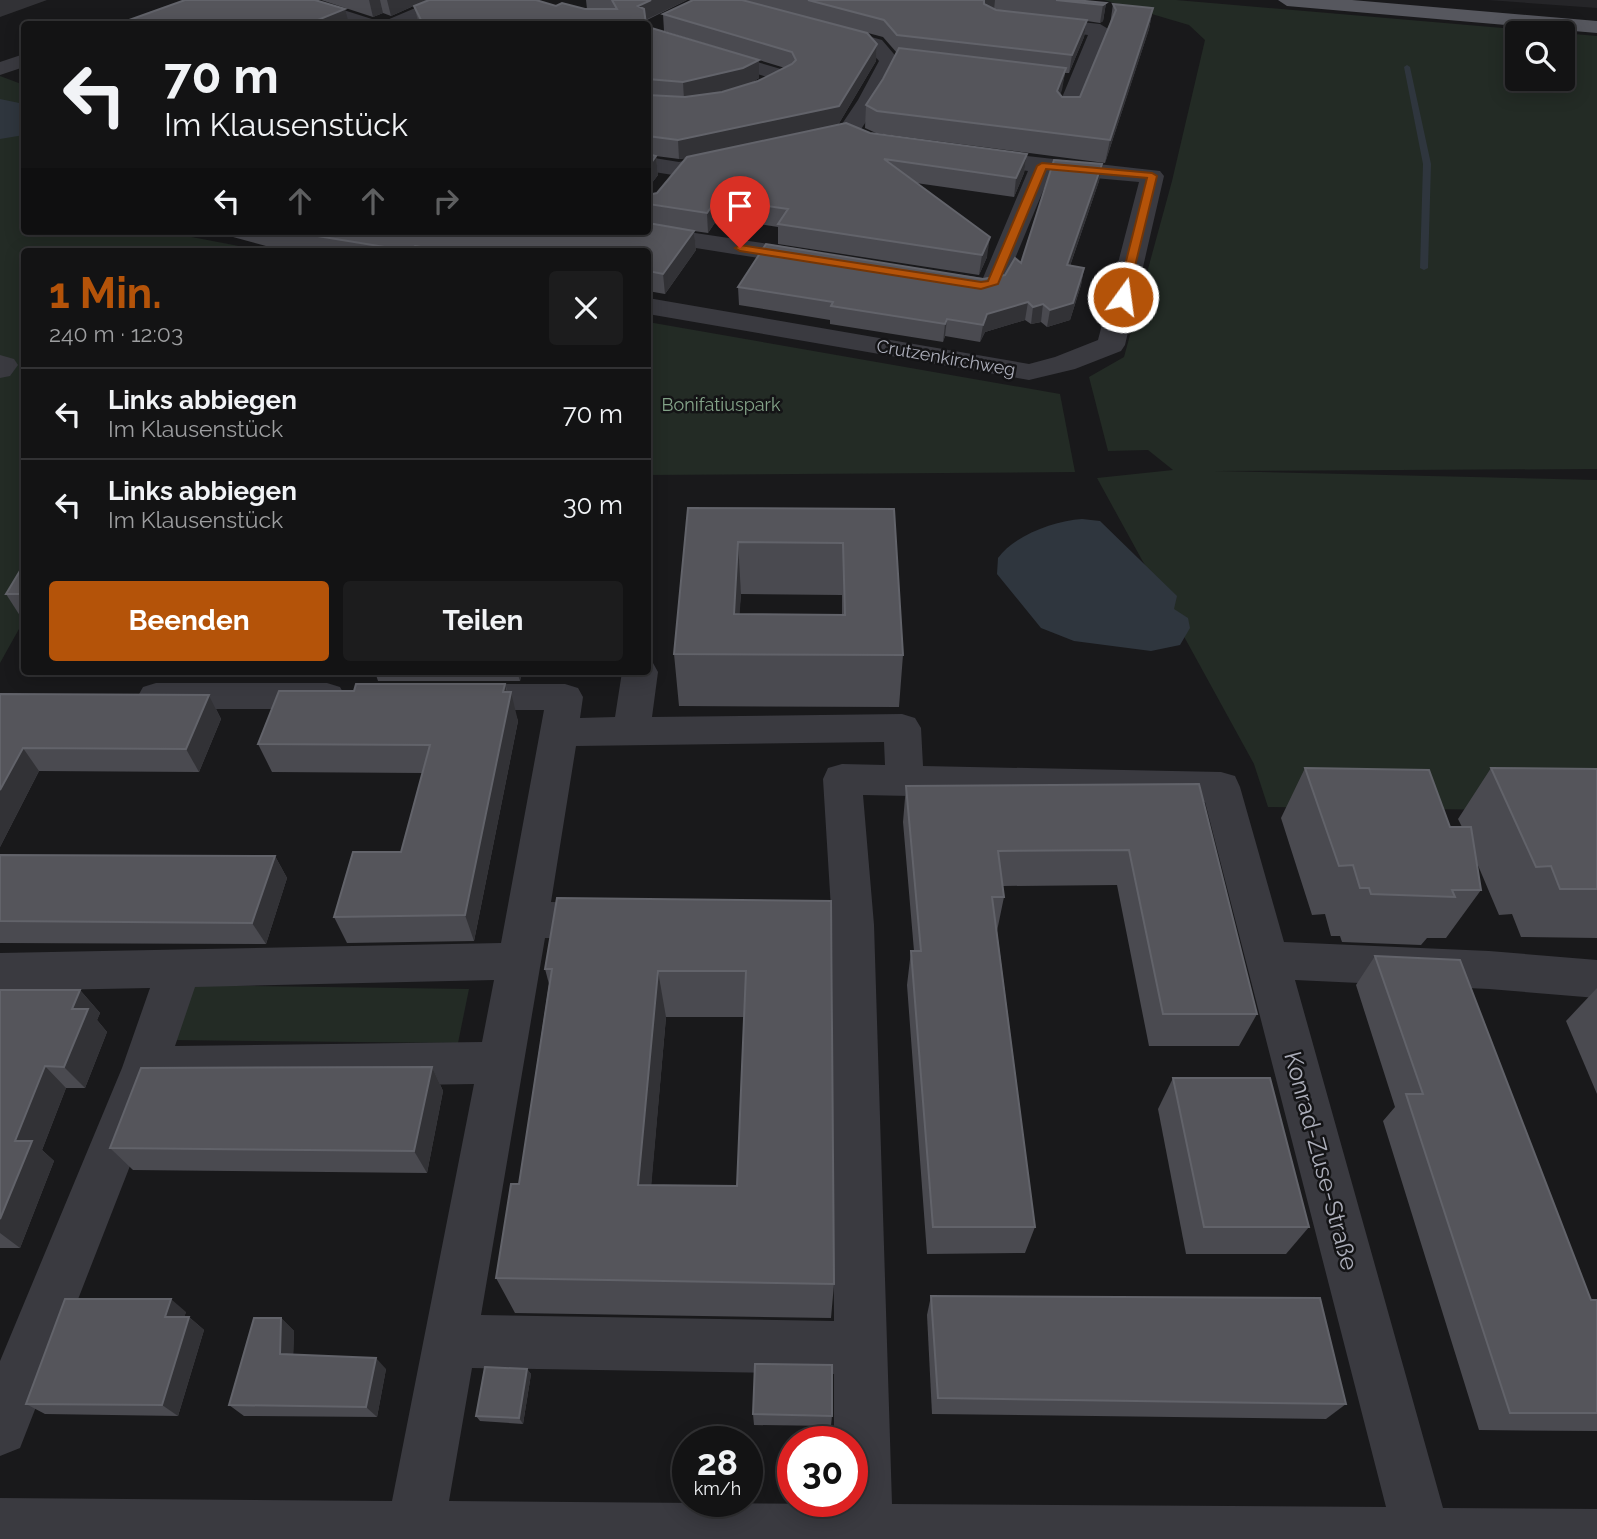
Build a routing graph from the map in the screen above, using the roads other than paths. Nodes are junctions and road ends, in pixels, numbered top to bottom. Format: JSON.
{"nodes":[{"id":1,"x":293,"y":0,"type":"edge"},
{"id":2,"x":450,"y":0,"type":"edge"},
{"id":3,"x":1287,"y":0,"type":"edge"},
{"id":4,"x":1372,"y":0,"type":"edge"},
{"id":5,"x":329,"y":14,"type":"junction"},
{"id":6,"x":1597,"y":19,"type":"edge"},
{"id":7,"x":310,"y":21,"type":"edge"},
{"id":8,"x":356,"y":21,"type":"edge"},
{"id":9,"x":401,"y":21,"type":"edge"},
{"id":10,"x":1020,"y":22,"type":"edge"},
{"id":11,"x":807,"y":25,"type":"edge"},
{"id":12,"x":1597,"y":27,"type":"edge"},
{"id":13,"x":652,"y":30,"type":"edge"},
{"id":14,"x":889,"y":60,"type":"junction"},
{"id":15,"x":21,"y":61,"type":"edge"},
{"id":16,"x":915,"y":63,"type":"edge"},
{"id":17,"x":0,"y":71,"type":"edge"},
{"id":18,"x":21,"y":80,"type":"edge"},
{"id":19,"x":763,"y":88,"type":"edge"},
{"id":20,"x":1067,"y":111,"type":"edge"},
{"id":21,"x":848,"y":132,"type":"junction"},
{"id":22,"x":870,"y":142,"type":"edge"},
{"id":23,"x":783,"y":146,"type":"edge"},
{"id":24,"x":949,"y":153,"type":"edge"},
{"id":25,"x":744,"y":155,"type":"edge"},
{"id":26,"x":651,"y":164,"type":"edge"},
{"id":27,"x":1042,"y":166,"type":"junction"},
{"id":28,"x":679,"y":169,"type":"junction"},
{"id":29,"x":663,"y":188,"type":"edge"},
{"id":30,"x":633,"y":235,"type":"edge"},
{"id":31,"x":834,"y":262,"type":"edge"},
{"id":32,"x":927,"y":277,"type":"edge"},
{"id":33,"x":651,"y":307,"type":"edge"},
{"id":34,"x":0,"y":363,"type":"edge"},
{"id":35,"x":0,"y":370,"type":"edge"},
{"id":36,"x":640,"y":675,"type":"edge"},
{"id":37,"x":119,"y":696,"type":"edge"},
{"id":38,"x":358,"y":696,"type":"edge"},
{"id":39,"x":427,"y":696,"type":"edge"},
{"id":40,"x":565,"y":700,"type":"edge"},
{"id":41,"x":842,"y":729,"type":"junction"},
{"id":42,"x":631,"y":732,"type":"junction"},
{"id":43,"x":842,"y":779,"type":"junction"},
{"id":44,"x":905,"y":780,"type":"junction"},
{"id":45,"x":650,"y":922,"type":"edge"},
{"id":46,"x":524,"y":941,"type":"junction"},
{"id":47,"x":1267,"y":960,"type":"junction"},
{"id":48,"x":179,"y":968,"type":"junction"},
{"id":49,"x":0,"y":972,"type":"edge"},
{"id":50,"x":1597,"y":979,"type":"edge"},
{"id":51,"x":501,"y":1063,"type":"junction"},
{"id":52,"x":145,"y":1068,"type":"junction"},
{"id":53,"x":450,"y":1341,"type":"junction"},
{"id":54,"x":861,"y":1349,"type":"junction"},
{"id":55,"x":0,"y":1428,"type":"edge"},
{"id":56,"x":0,"y":1527,"type":"edge"},
{"id":57,"x":415,"y":1530,"type":"junction"},
{"id":58,"x":570,"y":1535,"type":"edge"},
{"id":59,"x":864,"y":1535,"type":"junction"},
{"id":60,"x":1422,"y":1536,"type":"junction"},
{"id":61,"x":1597,"y":1538,"type":"edge"}],
"edges":[{"from":1,"to":5,"type":"street"},
{"from":2,"to":9,"type":"street"},
{"from":3,"to":12,"type":"main road"},
{"from":4,"to":6,"type":"main road"},
{"from":5,"to":7,"type":"street"},
{"from":5,"to":8,"type":"street"},
{"from":10,"to":20,"type":"street"},
{"from":11,"to":14,"type":"street"},
{"from":13,"to":19,"type":"street"},
{"from":14,"to":16,"type":"street"},
{"from":14,"to":21,"type":"street"},
{"from":15,"to":17,"type":"street"},
{"from":17,"to":18,"type":"street"},
{"from":21,"to":22,"type":"street"},
{"from":21,"to":23,"type":"street"},
{"from":24,"to":27,"type":"street"},
{"from":25,"to":28,"type":"street"},
{"from":26,"to":28,"type":"street"},
{"from":27,"to":32,"type":"street"},
{"from":27,"to":33,"type":"street","name":"Crutzenkirchweg"},
{"from":28,"to":29,"type":"street"},
{"from":30,"to":31,"type":"street"},
{"from":34,"to":35,"type":"street"},
{"from":36,"to":42,"type":"street"},
{"from":37,"to":38,"type":"street"},
{"from":39,"to":40,"type":"street"},
{"from":40,"to":42,"type":"street"},
{"from":40,"to":46,"type":"street"},
{"from":41,"to":42,"type":"street"},
{"from":41,"to":43,"type":"street"},
{"from":41,"to":44,"type":"street"},
{"from":43,"to":44,"type":"street"},
{"from":43,"to":54,"type":"street"},
{"from":44,"to":47,"type":"street","name":"Konrad-Zuse-Straße"},
{"from":45,"to":46,"type":"street"},
{"from":46,"to":48,"type":"street"},
{"from":46,"to":51,"type":"street"},
{"from":47,"to":50,"type":"street"},
{"from":47,"to":60,"type":"street","name":"Konrad-Zuse-Straße"},
{"from":48,"to":49,"type":"street"},
{"from":48,"to":52,"type":"street"},
{"from":51,"to":52,"type":"street"},
{"from":51,"to":53,"type":"street"},
{"from":52,"to":55,"type":"street"},
{"from":53,"to":54,"type":"street"},
{"from":53,"to":57,"type":"street"},
{"from":54,"to":59,"type":"street"},
{"from":56,"to":57,"type":"street"},
{"from":57,"to":58,"type":"street"},
{"from":58,"to":59,"type":"street"},
{"from":59,"to":60,"type":"street"},
{"from":60,"to":61,"type":"street"}]}
